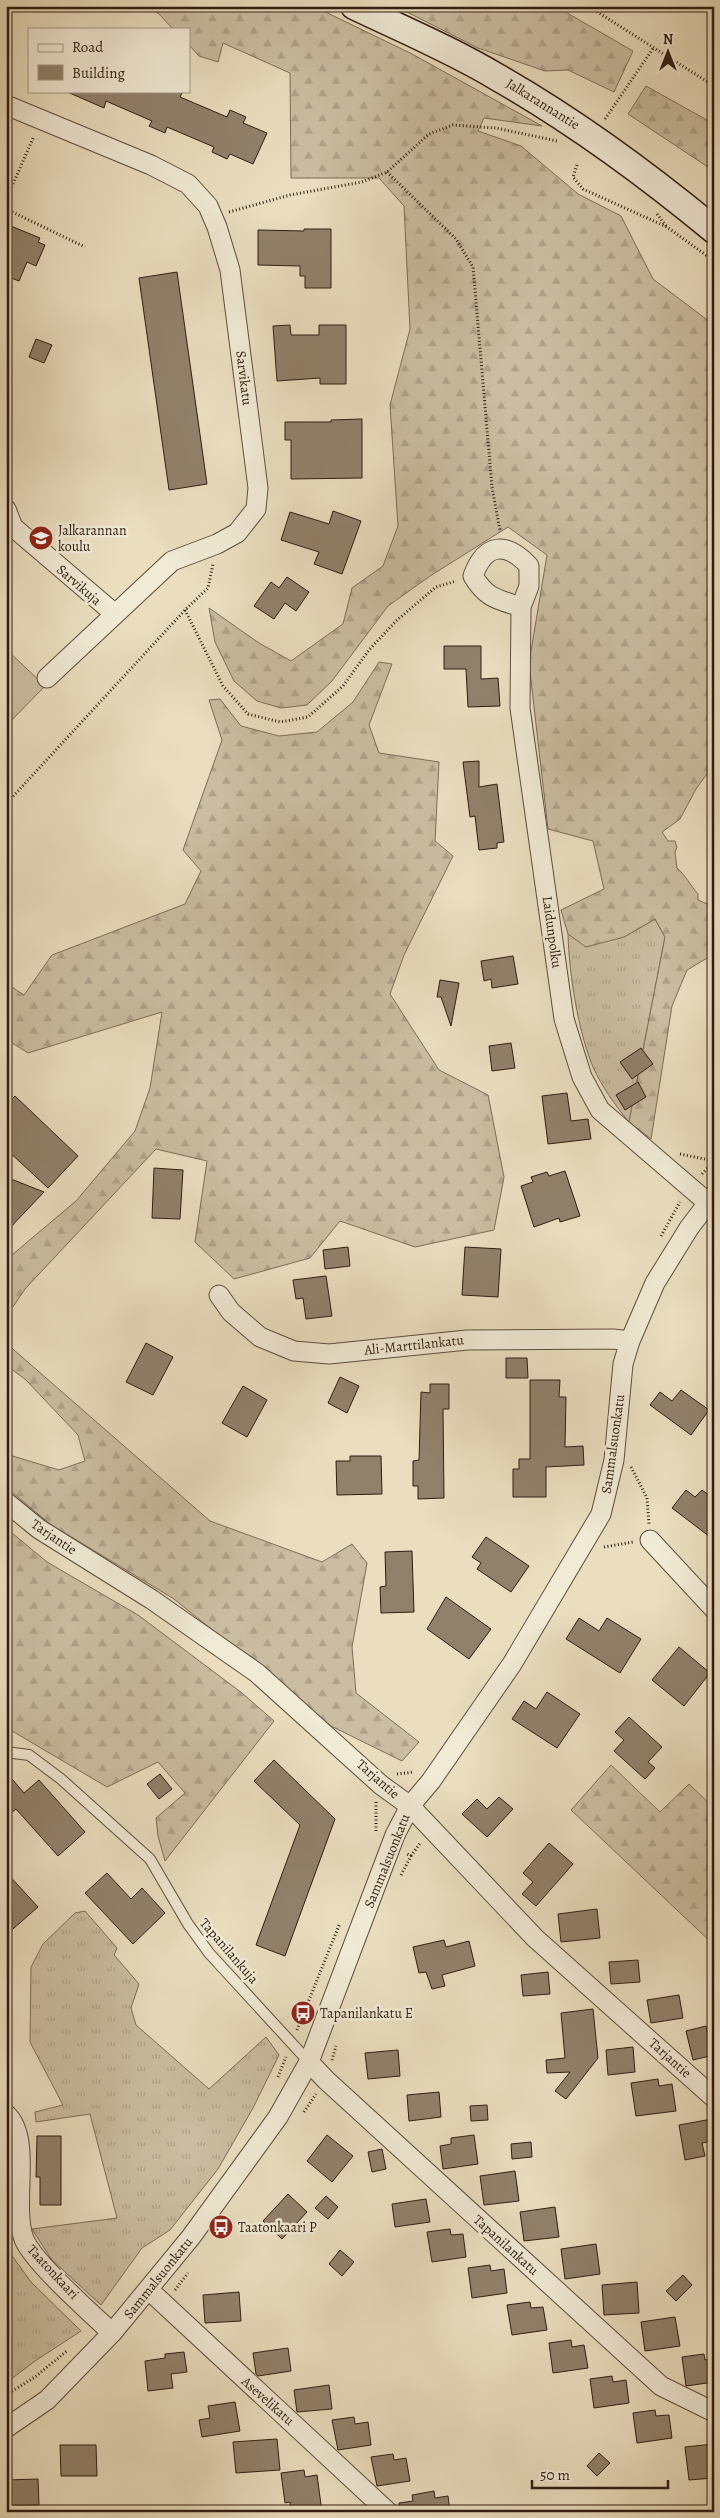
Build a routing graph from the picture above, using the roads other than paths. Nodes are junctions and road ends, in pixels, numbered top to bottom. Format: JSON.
{"nodes":[{"id":1,"x":354,"y":6,"type":"edge"},
{"id":2,"x":6,"y":105,"type":"edge"},
{"id":3,"x":714,"y":230,"type":"edge"},
{"id":4,"x":6,"y":509,"type":"edge"},
{"id":5,"x":521,"y":607,"type":"junction"},
{"id":6,"x":115,"y":614,"type":"junction"},
{"id":7,"x":47,"y":678,"type":"dead end"},
{"id":8,"x":710,"y":1199,"type":"edge"},
{"id":9,"x":219,"y":1295,"type":"dead end"},
{"id":10,"x":630,"y":1341,"type":"junction"},
{"id":11,"x":6,"y":1502,"type":"edge"},
{"id":12,"x":650,"y":1540,"type":"road end"},
{"id":13,"x":714,"y":1609,"type":"edge"},
{"id":14,"x":6,"y":1752,"type":"edge"},
{"id":15,"x":410,"y":1806,"type":"junction"},
{"id":16,"x":309,"y":2062,"type":"junction"},
{"id":17,"x":714,"y":2098,"type":"edge"},
{"id":18,"x":6,"y":2114,"type":"edge"},
{"id":19,"x":149,"y":2290,"type":"junction"},
{"id":20,"x":112,"y":2333,"type":"junction"},
{"id":21,"x":714,"y":2412,"type":"edge"},
{"id":22,"x":6,"y":2428,"type":"edge"},
{"id":23,"x":388,"y":2512,"type":"edge"}],
"edges":[{"from":1,"to":3,"type":"main road","name":"Jalkarannantie"},
{"from":2,"to":6,"type":"street","name":"Sarvikatu"},
{"from":4,"to":6,"type":"street","name":"Sarvikuja"},
{"from":5,"to":5,"type":"street","name":"Laidunpolku"},
{"from":5,"to":8,"type":"street","name":"Laidunpolku"},
{"from":6,"to":7,"type":"street","name":"Sarvikatu"},
{"from":8,"to":10,"type":"street","name":"Sammalsuonkatu"},
{"from":9,"to":10,"type":"street","name":"Ali-Marttilankatu"},
{"from":10,"to":15,"type":"street","name":"Sammalsuonkatu"},
{"from":11,"to":15,"type":"street","name":"Tarjantie"},
{"from":12,"to":13,"type":"street"},
{"from":14,"to":16,"type":"lane","name":"Tapanilankuja"},
{"from":15,"to":16,"type":"street","name":"Sammalsuonkatu"},
{"from":15,"to":17,"type":"street","name":"Tarjantie"},
{"from":16,"to":19,"type":"street","name":"Sammalsuonkatu"},
{"from":16,"to":21,"type":"street","name":"Tapanilankatu"},
{"from":18,"to":20,"type":"street","name":"Taatonkaari"},
{"from":19,"to":20,"type":"street","name":"Sammalsuonkatu"},
{"from":19,"to":23,"type":"street","name":"Asevelikatu"},
{"from":20,"to":22,"type":"street","name":"Sammalsuonkatu"}]}
